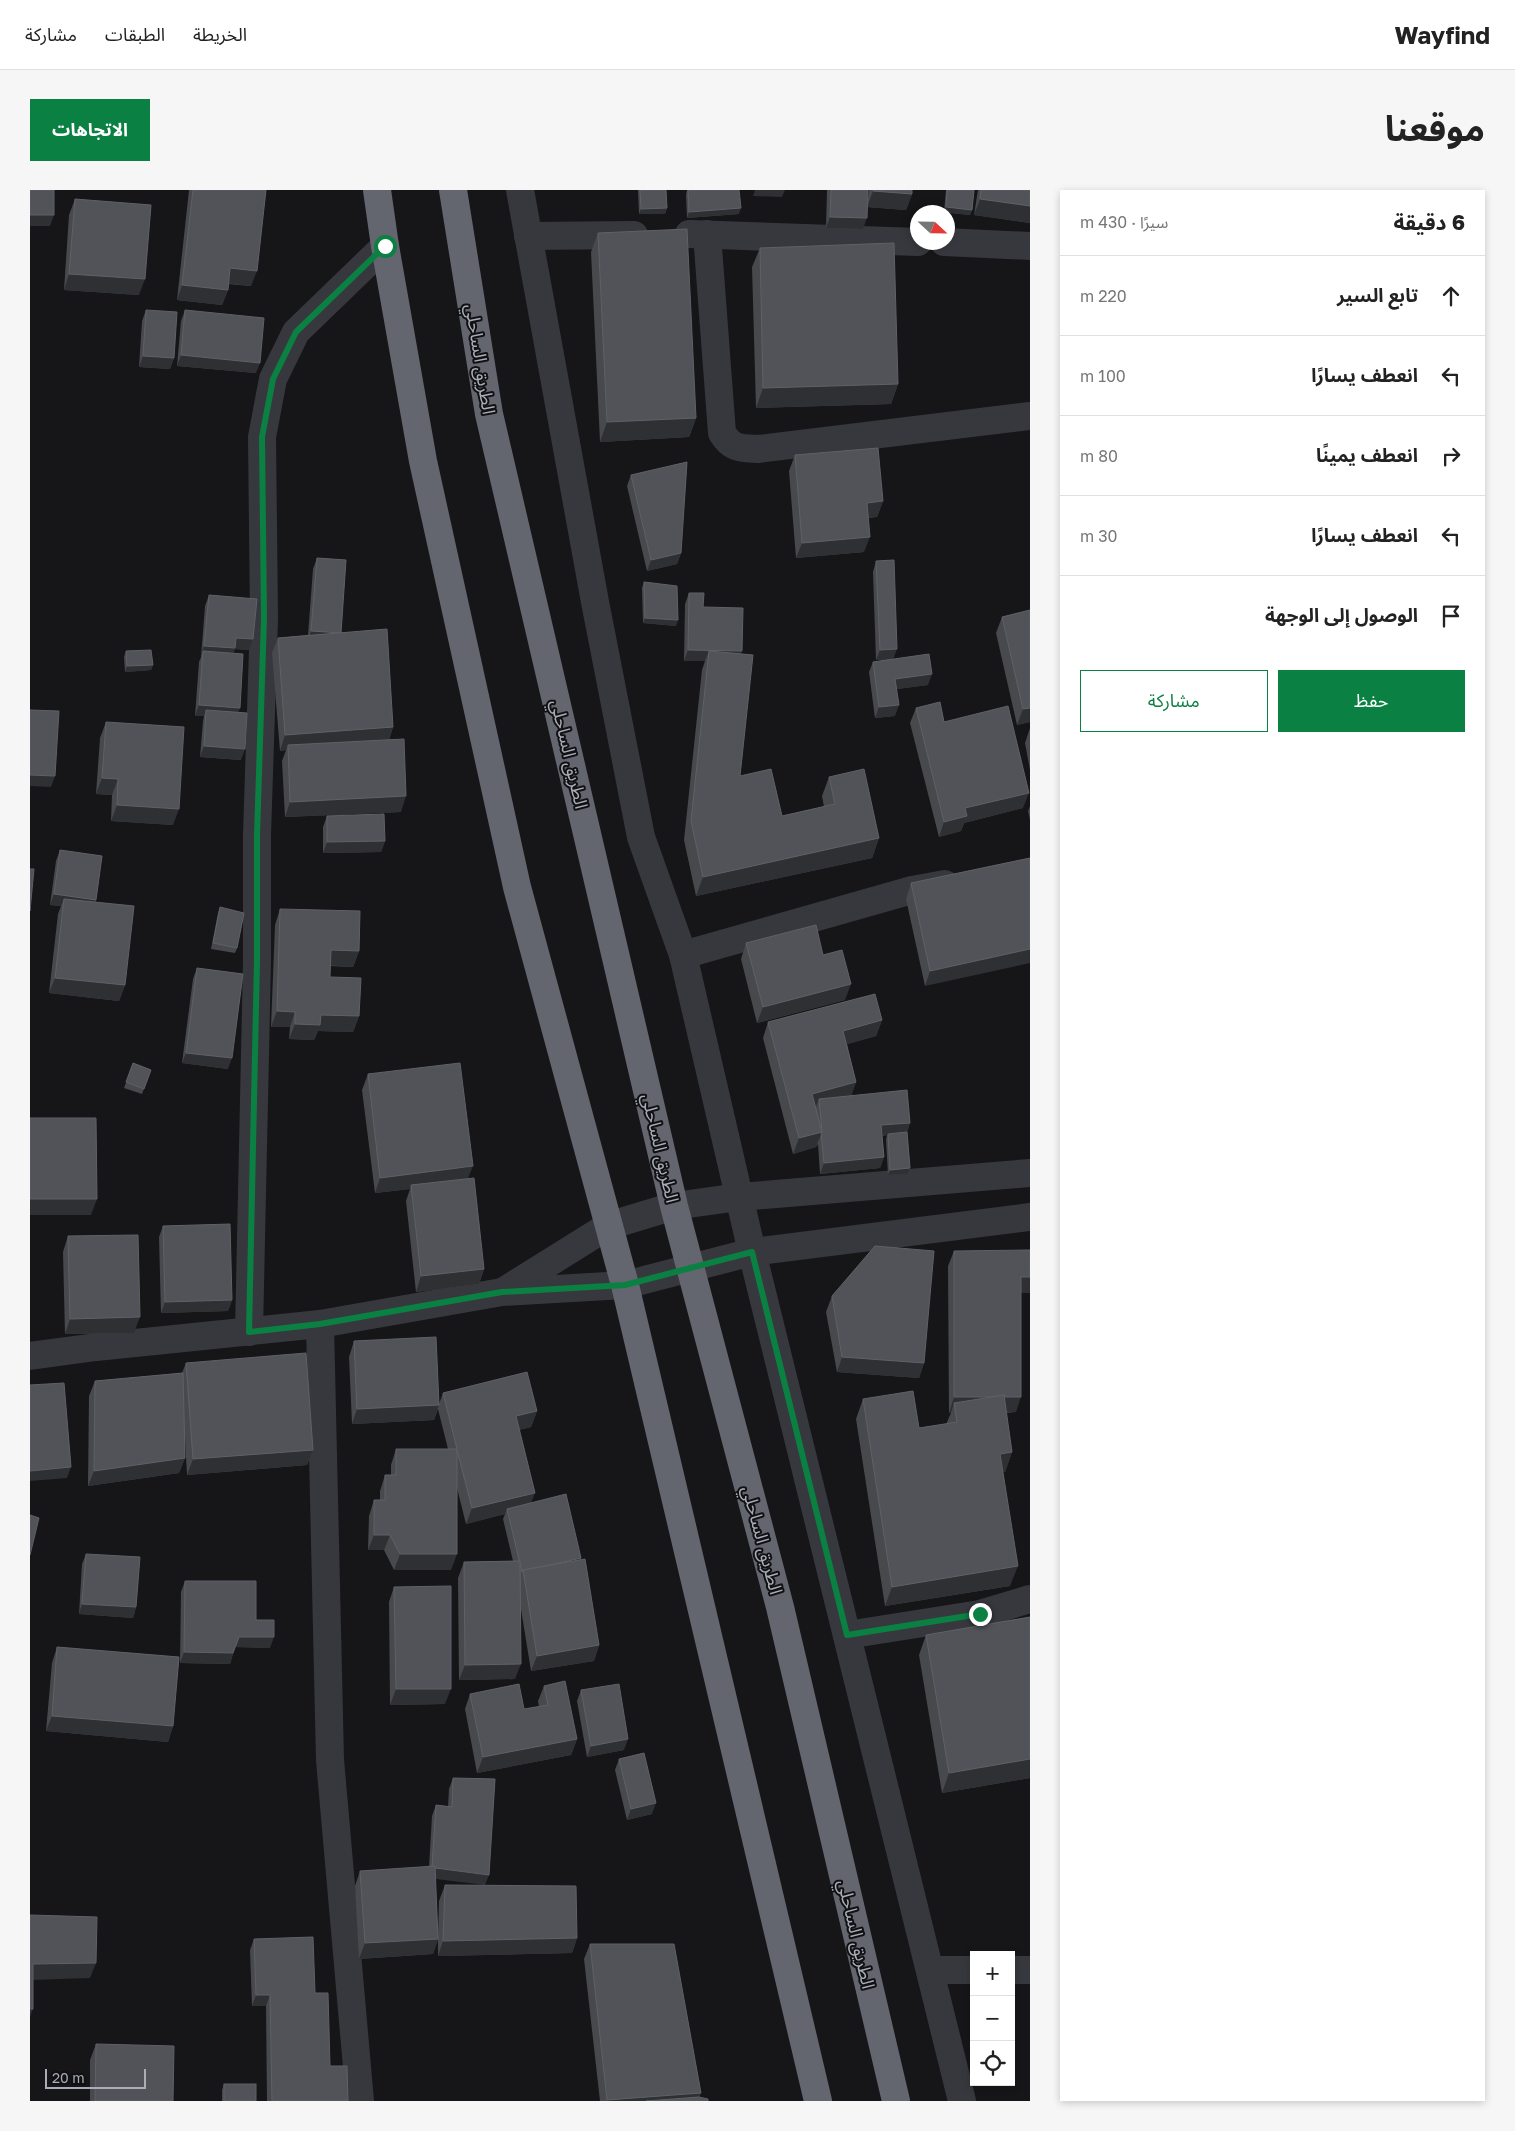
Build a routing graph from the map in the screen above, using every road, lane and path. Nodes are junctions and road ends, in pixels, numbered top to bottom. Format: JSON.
{"nodes":[{"id":1,"x":377,"y":190,"type":"edge"},
{"id":2,"x":453,"y":190,"type":"edge"},
{"id":3,"x":520,"y":190,"type":"edge"},
{"id":4,"x":707,"y":234,"type":"junction"},
{"id":5,"x":528,"y":236,"type":"junction"},
{"id":6,"x":910,"y":242,"type":"edge"},
{"id":7,"x":955,"y":243,"type":"edge"},
{"id":8,"x":385,"y":246,"type":"junction"},
{"id":9,"x":1030,"y":246,"type":"edge"},
{"id":10,"x":1030,"y":416,"type":"edge"},
{"id":11,"x":966,"y":880,"type":"edge"},
{"id":12,"x":683,"y":955,"type":"junction"},
{"id":13,"x":1030,"y":1174,"type":"edge"},
{"id":14,"x":739,"y":1197,"type":"junction"},
{"id":15,"x":674,"y":1206,"type":"junction"},
{"id":16,"x":1030,"y":1217,"type":"edge"},
{"id":17,"x":608,"y":1226,"type":"junction"},
{"id":18,"x":752,"y":1252,"type":"junction"},
{"id":19,"x":691,"y":1268,"type":"junction"},
{"id":20,"x":625,"y":1285,"type":"junction"},
{"id":21,"x":502,"y":1292,"type":"junction"},
{"id":22,"x":320,"y":1324,"type":"junction"},
{"id":23,"x":249,"y":1332,"type":"junction"},
{"id":24,"x":30,"y":1356,"type":"edge"},
{"id":25,"x":1030,"y":1599,"type":"edge"},
{"id":26,"x":847,"y":1635,"type":"junction"},
{"id":27,"x":931,"y":1970,"type":"junction"},
{"id":28,"x":970,"y":1970,"type":"edge"},
{"id":29,"x":1015,"y":1970,"type":"edge"},
{"id":30,"x":1030,"y":1970,"type":"edge"},
{"id":31,"x":360,"y":2101,"type":"edge"},
{"id":32,"x":818,"y":2101,"type":"edge"},
{"id":33,"x":896,"y":2101,"type":"edge"},
{"id":34,"x":962,"y":2101,"type":"edge"}],
"edges":[{"from":1,"to":8,"type":"highway"},
{"from":2,"to":15,"type":"highway","name":"الطريق الساحلي"},
{"from":3,"to":5,"type":"street"},
{"from":4,"to":5,"type":"street"},
{"from":4,"to":6,"type":"street"},
{"from":4,"to":10,"type":"street"},
{"from":5,"to":12,"type":"street"},
{"from":7,"to":9,"type":"street"},
{"from":8,"to":17,"type":"highway"},
{"from":8,"to":23,"type":"street"},
{"from":11,"to":12,"type":"street"},
{"from":12,"to":14,"type":"street"},
{"from":13,"to":14,"type":"street"},
{"from":14,"to":15,"type":"street"},
{"from":14,"to":18,"type":"street"},
{"from":15,"to":17,"type":"street"},
{"from":15,"to":19,"type":"highway","name":"الطريق الساحلي"},
{"from":16,"to":18,"type":"street"},
{"from":17,"to":20,"type":"highway"},
{"from":17,"to":21,"type":"street"},
{"from":18,"to":19,"type":"street"},
{"from":18,"to":26,"type":"street"},
{"from":19,"to":20,"type":"street"},
{"from":19,"to":33,"type":"highway","name":"الطريق الساحلي"},
{"from":20,"to":21,"type":"street"},
{"from":20,"to":32,"type":"highway"},
{"from":21,"to":22,"type":"street"},
{"from":22,"to":23,"type":"street"},
{"from":22,"to":31,"type":"street"},
{"from":23,"to":24,"type":"street"},
{"from":25,"to":26,"type":"street"},
{"from":26,"to":27,"type":"street"},
{"from":27,"to":28,"type":"street"},
{"from":27,"to":34,"type":"street"},
{"from":29,"to":30,"type":"street"}]}
